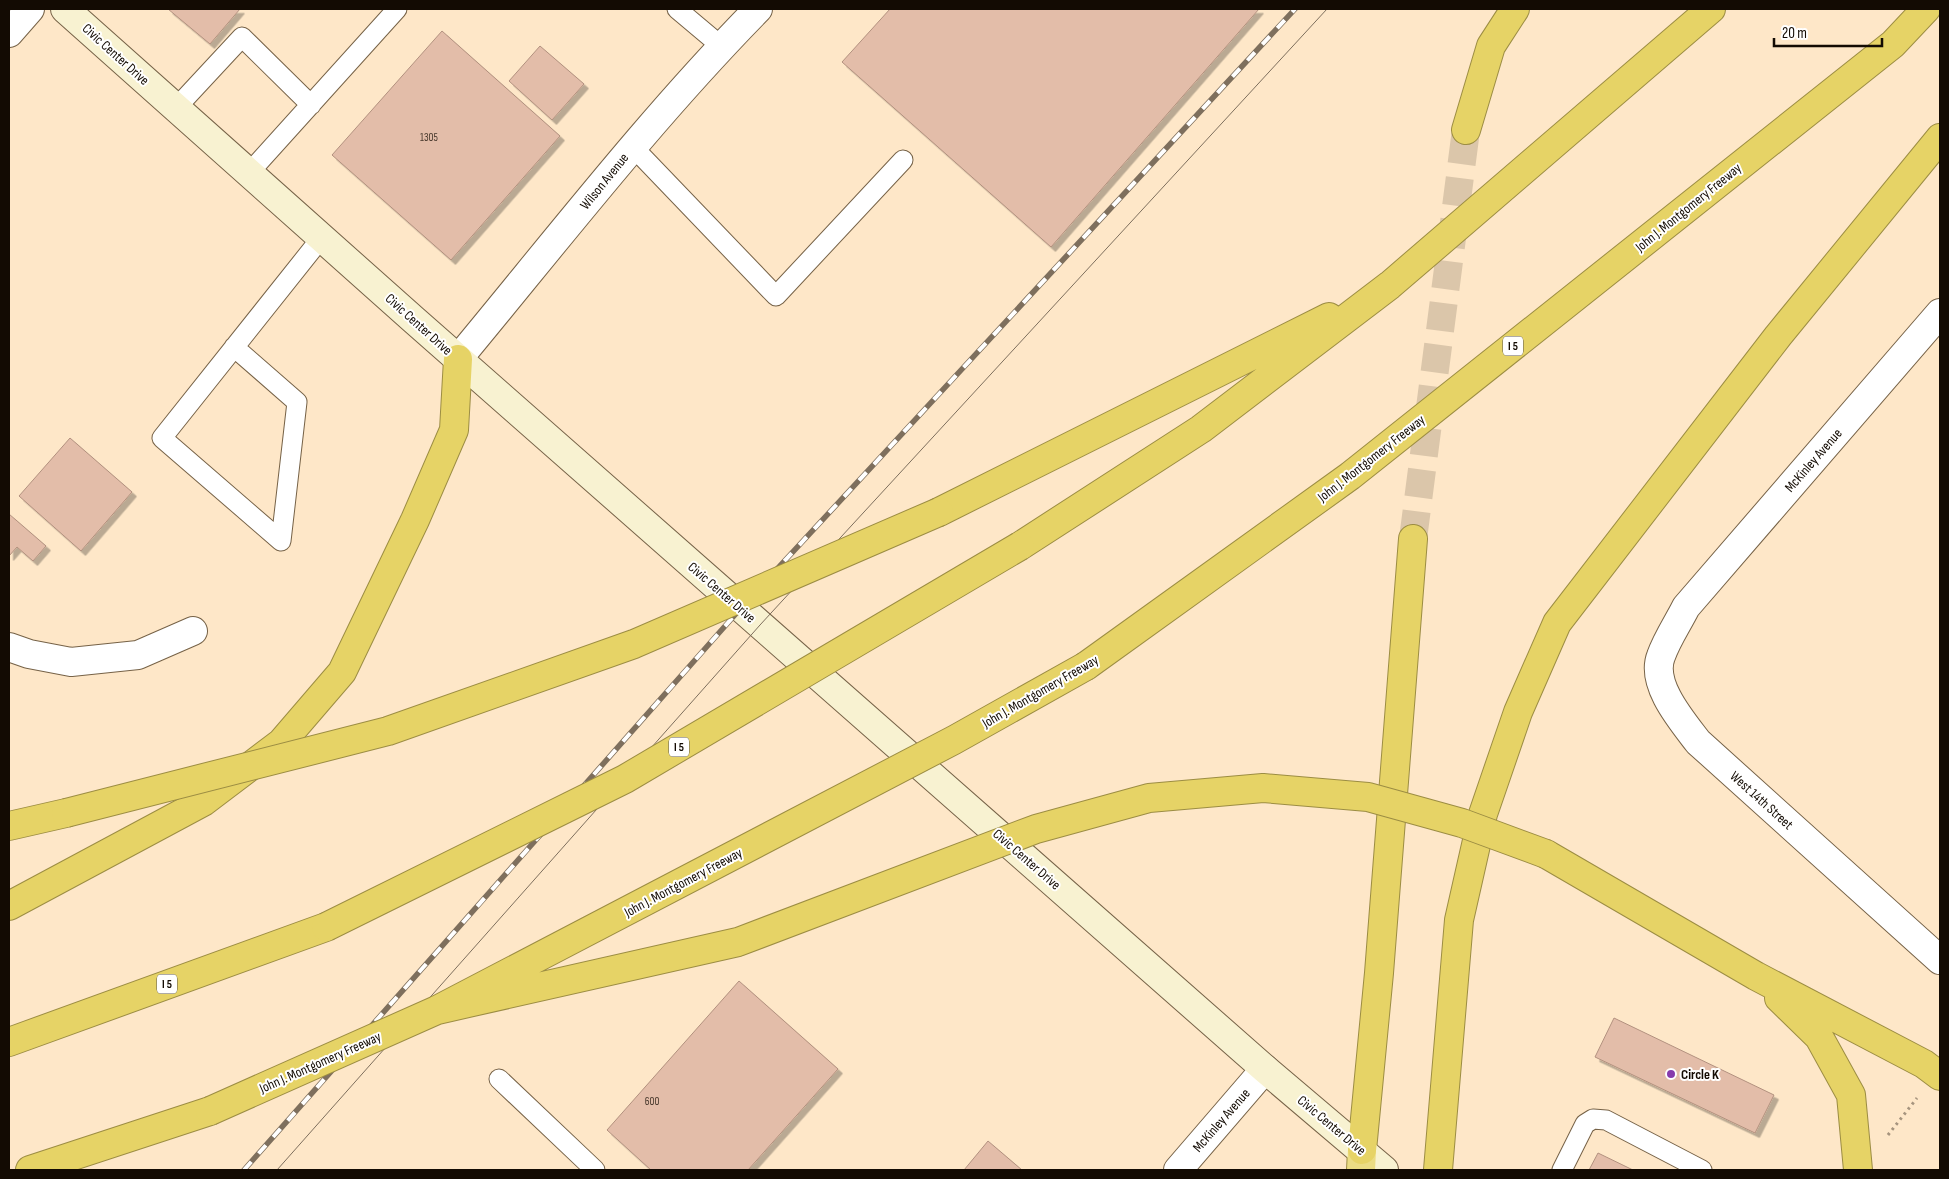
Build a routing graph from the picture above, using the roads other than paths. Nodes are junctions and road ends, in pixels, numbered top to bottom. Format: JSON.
{"nodes":[{"id":1,"x":30,"y":9,"type":"edge"},
{"id":2,"x":65,"y":9,"type":"edge"},
{"id":3,"x":397,"y":9,"type":"edge"},
{"id":4,"x":677,"y":9,"type":"edge"},
{"id":5,"x":758,"y":9,"type":"edge"},
{"id":6,"x":1515,"y":9,"type":"edge"},
{"id":7,"x":1711,"y":9,"type":"edge"},
{"id":8,"x":1926,"y":9,"type":"edge"},
{"id":9,"x":9,"y":33,"type":"edge"},
{"id":10,"x":722,"y":46,"type":"junction"},
{"id":11,"x":311,"y":105,"type":"junction"},
{"id":12,"x":176,"y":108,"type":"junction"},
{"id":13,"x":1466,"y":130,"type":"tunnel mouth"},
{"id":14,"x":1940,"y":138,"type":"edge"},
{"id":15,"x":633,"y":147,"type":"junction"},
{"id":16,"x":903,"y":160,"type":"dead end"},
{"id":17,"x":250,"y":173,"type":"junction"},
{"id":18,"x":322,"y":238,"type":"junction"},
{"id":19,"x":1390,"y":285,"type":"junction"},
{"id":20,"x":1940,"y":313,"type":"edge"},
{"id":21,"x":234,"y":347,"type":"junction"},
{"id":22,"x":458,"y":360,"type":"junction"},
{"id":23,"x":1413,"y":540,"type":"tunnel mouth"},
{"id":24,"x":1686,"y":607,"type":"joint"},
{"id":25,"x":193,"y":632,"type":"dead end"},
{"id":26,"x":9,"y":646,"type":"edge"},
{"id":27,"x":9,"y":826,"type":"edge"},
{"id":28,"x":9,"y":906,"type":"edge"},
{"id":29,"x":1940,"y":960,"type":"edge"},
{"id":30,"x":1756,"y":976,"type":"junction"},
{"id":31,"x":437,"y":1010,"type":"junction"},
{"id":32,"x":9,"y":1042,"type":"edge"},
{"id":33,"x":1265,"y":1069,"type":"junction"},
{"id":34,"x":1940,"y":1076,"type":"edge"},
{"id":35,"x":499,"y":1079,"type":"dead end"},
{"id":36,"x":1361,"y":1160,"type":"edge"},
{"id":37,"x":30,"y":1170,"type":"edge"},
{"id":38,"x":595,"y":1170,"type":"edge"},
{"id":39,"x":1178,"y":1170,"type":"edge"},
{"id":40,"x":1384,"y":1170,"type":"edge"},
{"id":41,"x":1438,"y":1170,"type":"edge"},
{"id":42,"x":1562,"y":1170,"type":"edge"},
{"id":43,"x":1702,"y":1170,"type":"edge"},
{"id":44,"x":1858,"y":1170,"type":"edge"}],
"edges":[{"from":1,"to":9,"type":"street"},
{"from":2,"to":12,"type":"main road","name":"Civic Center Drive"},
{"from":3,"to":11,"type":"lane"},
{"from":4,"to":10,"type":"lane"},
{"from":5,"to":10,"type":"street","name":"Wilson Avenue"},
{"from":6,"to":13,"type":"highway"},
{"from":7,"to":19,"type":"highway","number":"I 5"},
{"from":8,"to":31,"type":"highway","name":"John J. Montgomery Freeway","number":"I 5","bridge":true},
{"from":10,"to":15,"type":"street","name":"Wilson Avenue"},
{"from":11,"to":12,"type":"lane"},
{"from":11,"to":17,"type":"lane"},
{"from":12,"to":17,"type":"main road","name":"Civic Center Drive"},
{"from":14,"to":41,"type":"highway"},
{"from":15,"to":16,"type":"lane"},
{"from":15,"to":22,"type":"street","name":"Wilson Avenue"},
{"from":17,"to":18,"type":"main road","name":"Civic Center Drive"},
{"from":18,"to":21,"type":"lane"},
{"from":18,"to":22,"type":"main road","name":"Civic Center Drive"},
{"from":19,"to":27,"type":"highway","bridge":true},
{"from":19,"to":32,"type":"highway","number":"I 5","bridge":true},
{"from":20,"to":24,"type":"street","name":"McKinley Avenue"},
{"from":21,"to":21,"type":"lane"},
{"from":22,"to":28,"type":"highway"},
{"from":22,"to":33,"type":"main road","name":"Civic Center Drive"},
{"from":23,"to":36,"type":"highway"},
{"from":24,"to":29,"type":"street","name":"West 14th Street"},
{"from":25,"to":26,"type":"street"},
{"from":30,"to":31,"type":"highway","bridge":true},
{"from":30,"to":34,"type":"highway"},
{"from":30,"to":44,"type":"highway"},
{"from":31,"to":37,"type":"highway","name":"John J. Montgomery Freeway","number":"I 5","bridge":true},
{"from":33,"to":36,"type":"main road","name":"Civic Center Drive"},
{"from":33,"to":39,"type":"street","name":"McKinley Avenue"},
{"from":35,"to":38,"type":"lane"},
{"from":36,"to":40,"type":"main road","name":"Civic Center Drive"},
{"from":42,"to":43,"type":"lane"}]}
